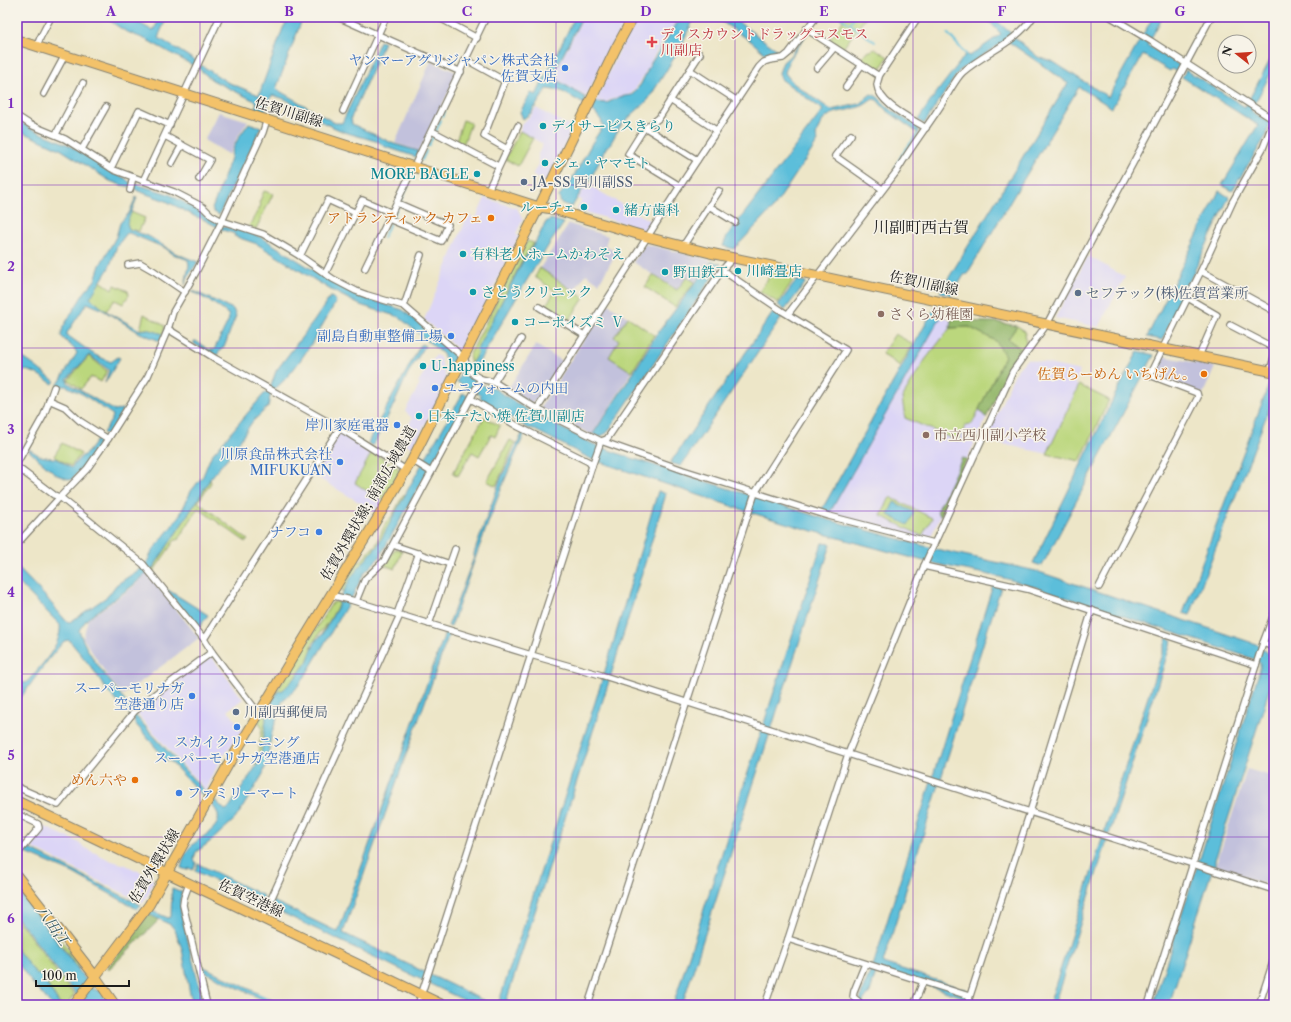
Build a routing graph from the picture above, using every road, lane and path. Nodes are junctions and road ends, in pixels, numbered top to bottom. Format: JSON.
{"nodes":[{"id":1,"x":51,"y":17,"type":"edge"},
{"id":2,"x":220,"y":17,"type":"edge"},
{"id":3,"x":338,"y":17,"type":"edge"},
{"id":4,"x":386,"y":17,"type":"edge"},
{"id":5,"x":438,"y":17,"type":"edge"},
{"id":6,"x":486,"y":17,"type":"edge"},
{"id":7,"x":633,"y":17,"type":"edge"},
{"id":8,"x":815,"y":17,"type":"edge"},
{"id":9,"x":918,"y":17,"type":"edge"},
{"id":10,"x":1032,"y":17,"type":"edge"},
{"id":11,"x":1111,"y":17,"type":"edge"},
{"id":12,"x":1211,"y":17,"type":"edge"},
{"id":13,"x":806,"y":29,"type":"junction"},
{"id":14,"x":378,"y":35,"type":"junction"},
{"id":15,"x":477,"y":38,"type":"junction"},
{"id":16,"x":17,"y":40,"type":"edge"},
{"id":17,"x":37,"y":46,"type":"junction"},
{"id":18,"x":834,"y":48,"type":"junction"},
{"id":19,"x":700,"y":54,"type":"dead end"},
{"id":20,"x":65,"y":55,"type":"junction"},
{"id":21,"x":467,"y":60,"type":"junction"},
{"id":22,"x":1186,"y":64,"type":"junction"},
{"id":23,"x":861,"y":66,"type":"junction"},
{"id":24,"x":817,"y":68,"type":"dead end"},
{"id":25,"x":690,"y":70,"type":"junction"},
{"id":26,"x":461,"y":72,"type":"junction"},
{"id":27,"x":879,"y":76,"type":"junction"},
{"id":28,"x":83,"y":83,"type":"dead end"},
{"id":29,"x":846,"y":87,"type":"dead end"},
{"id":30,"x":44,"y":94,"type":"dead end"},
{"id":31,"x":185,"y":94,"type":"junction"},
{"id":32,"x":670,"y":100,"type":"junction"},
{"id":33,"x":736,"y":100,"type":"junction"},
{"id":34,"x":106,"y":107,"type":"dead end"},
{"id":35,"x":343,"y":111,"type":"dead end"},
{"id":36,"x":17,"y":116,"type":"edge"},
{"id":37,"x":267,"y":119,"type":"junction"},
{"id":38,"x":170,"y":125,"type":"junction"},
{"id":39,"x":518,"y":126,"type":"dead end"},
{"id":40,"x":646,"y":128,"type":"junction"},
{"id":41,"x":926,"y":128,"type":"junction"},
{"id":42,"x":716,"y":130,"type":"junction"},
{"id":43,"x":432,"y":131,"type":"junction"},
{"id":44,"x":56,"y":134,"type":"junction"},
{"id":45,"x":851,"y":135,"type":"dead end"},
{"id":46,"x":165,"y":136,"type":"junction"},
{"id":47,"x":182,"y":145,"type":"junction"},
{"id":48,"x":82,"y":149,"type":"junction"},
{"id":49,"x":507,"y":149,"type":"junction"},
{"id":50,"x":697,"y":160,"type":"junction"},
{"id":51,"x":172,"y":163,"type":"dead end"},
{"id":52,"x":498,"y":166,"type":"junction"},
{"id":53,"x":414,"y":167,"type":"junction"},
{"id":54,"x":111,"y":168,"type":"junction"},
{"id":55,"x":133,"y":179,"type":"junction"},
{"id":56,"x":199,"y":179,"type":"dead end"},
{"id":57,"x":143,"y":180,"type":"junction"},
{"id":58,"x":680,"y":186,"type":"junction"},
{"id":59,"x":882,"y":189,"type":"junction"},
{"id":60,"x":130,"y":190,"type":"dead end"},
{"id":61,"x":488,"y":190,"type":"junction"},
{"id":62,"x":719,"y":191,"type":"dead end"},
{"id":63,"x":397,"y":202,"type":"junction"},
{"id":64,"x":709,"y":206,"type":"junction"},
{"id":65,"x":539,"y":207,"type":"junction"},
{"id":66,"x":356,"y":213,"type":"junction"},
{"id":67,"x":390,"y":216,"type":"junction"},
{"id":68,"x":222,"y":222,"type":"junction"},
{"id":69,"x":736,"y":222,"type":"dead end"},
{"id":70,"x":647,"y":237,"type":"junction"},
{"id":71,"x":683,"y":246,"type":"junction"},
{"id":72,"x":421,"y":255,"type":"dead end"},
{"id":73,"x":300,"y":256,"type":"junction"},
{"id":74,"x":733,"y":258,"type":"junction"},
{"id":75,"x":128,"y":265,"type":"dead end"},
{"id":76,"x":365,"y":268,"type":"dead end"},
{"id":77,"x":722,"y":270,"type":"junction"},
{"id":78,"x":1201,"y":271,"type":"junction"},
{"id":79,"x":325,"y":274,"type":"junction"},
{"id":80,"x":817,"y":275,"type":"junction"},
{"id":81,"x":185,"y":292,"type":"junction"},
{"id":82,"x":1188,"y":298,"type":"junction"},
{"id":83,"x":404,"y":306,"type":"junction"},
{"id":84,"x":540,"y":308,"type":"dead end"},
{"id":85,"x":1274,"y":311,"type":"edge"},
{"id":86,"x":788,"y":314,"type":"junction"},
{"id":87,"x":1047,"y":324,"type":"junction"},
{"id":88,"x":1230,"y":325,"type":"dead end"},
{"id":89,"x":168,"y":329,"type":"junction"},
{"id":90,"x":584,"y":335,"type":"junction"},
{"id":91,"x":521,"y":339,"type":"dead end"},
{"id":92,"x":1162,"y":348,"type":"junction"},
{"id":93,"x":1274,"y":348,"type":"edge"},
{"id":94,"x":1199,"y":356,"type":"junction"},
{"id":95,"x":1274,"y":357,"type":"edge"},
{"id":96,"x":466,"y":362,"type":"junction"},
{"id":97,"x":1272,"y":371,"type":"edge"},
{"id":98,"x":481,"y":381,"type":"junction"},
{"id":99,"x":494,"y":382,"type":"junction"},
{"id":100,"x":54,"y":387,"type":"dead end"},
{"id":101,"x":471,"y":399,"type":"junction"},
{"id":102,"x":50,"y":400,"type":"junction"},
{"id":103,"x":537,"y":409,"type":"junction"},
{"id":104,"x":339,"y":429,"type":"junction"},
{"id":105,"x":108,"y":439,"type":"junction"},
{"id":106,"x":601,"y":442,"type":"junction"},
{"id":107,"x":17,"y":463,"type":"edge"},
{"id":108,"x":416,"y":463,"type":"junction"},
{"id":109,"x":592,"y":466,"type":"junction"},
{"id":110,"x":17,"y":467,"type":"edge"},
{"id":111,"x":406,"y":470,"type":"junction"},
{"id":112,"x":431,"y":472,"type":"junction"},
{"id":113,"x":755,"y":493,"type":"junction"},
{"id":114,"x":60,"y":497,"type":"junction"},
{"id":115,"x":934,"y":543,"type":"junction"},
{"id":116,"x":17,"y":544,"type":"edge"},
{"id":117,"x":393,"y":545,"type":"junction"},
{"id":118,"x":455,"y":549,"type":"dead end"},
{"id":119,"x":419,"y":553,"type":"junction"},
{"id":120,"x":450,"y":564,"type":"junction"},
{"id":121,"x":924,"y":566,"type":"junction"},
{"id":122,"x":1099,"y":588,"type":"dead end"},
{"id":123,"x":335,"y":596,"type":"junction"},
{"id":124,"x":354,"y":600,"type":"junction"},
{"id":125,"x":1092,"y":610,"type":"junction"},
{"id":126,"x":399,"y":614,"type":"junction"},
{"id":127,"x":1274,"y":614,"type":"edge"},
{"id":128,"x":429,"y":624,"type":"junction"},
{"id":129,"x":204,"y":639,"type":"junction"},
{"id":130,"x":1263,"y":643,"type":"junction"},
{"id":131,"x":1274,"y":647,"type":"edge"},
{"id":132,"x":212,"y":652,"type":"junction"},
{"id":133,"x":531,"y":655,"type":"junction"},
{"id":134,"x":1256,"y":665,"type":"junction"},
{"id":135,"x":687,"y":703,"type":"junction"},
{"id":136,"x":259,"y":714,"type":"junction"},
{"id":137,"x":848,"y":754,"type":"junction"},
{"id":138,"x":232,"y":759,"type":"joint"},
{"id":139,"x":17,"y":787,"type":"edge"},
{"id":140,"x":17,"y":801,"type":"edge"},
{"id":141,"x":1030,"y":812,"type":"junction"},
{"id":142,"x":17,"y":814,"type":"edge"},
{"id":143,"x":21,"y":849,"type":"edge"},
{"id":144,"x":1193,"y":865,"type":"junction"},
{"id":145,"x":167,"y":872,"type":"junction"},
{"id":146,"x":17,"y":876,"type":"edge"},
{"id":147,"x":189,"y":884,"type":"junction"},
{"id":148,"x":1274,"y":890,"type":"edge"},
{"id":149,"x":262,"y":919,"type":"junction"},
{"id":150,"x":788,"y":939,"type":"junction"},
{"id":151,"x":1274,"y":959,"type":"edge"},
{"id":152,"x":868,"y":964,"type":"junction"},
{"id":153,"x":93,"y":979,"type":"junction"},
{"id":154,"x":923,"y":982,"type":"junction"},
{"id":155,"x":421,"y":994,"type":"junction"},
{"id":156,"x":969,"y":996,"type":"junction"},
{"id":157,"x":858,"y":1001,"type":"dead end"},
{"id":158,"x":75,"y":1003,"type":"edge"},
{"id":159,"x":115,"y":1005,"type":"edge"},
{"id":160,"x":207,"y":1005,"type":"edge"},
{"id":161,"x":418,"y":1005,"type":"edge"},
{"id":162,"x":443,"y":1005,"type":"edge"},
{"id":163,"x":588,"y":1005,"type":"edge"},
{"id":164,"x":764,"y":1005,"type":"edge"},
{"id":165,"x":914,"y":1005,"type":"edge"},
{"id":166,"x":967,"y":1005,"type":"edge"},
{"id":167,"x":1148,"y":1005,"type":"edge"},
{"id":168,"x":1259,"y":1005,"type":"edge"}],
"edges":[{"from":1,"to":17,"type":"street"},
{"from":2,"to":31,"type":"street"},
{"from":3,"to":14,"type":"street"},
{"from":4,"to":14,"type":"street"},
{"from":5,"to":15,"type":"street"},
{"from":6,"to":15,"type":"street"},
{"from":7,"to":65,"type":"main road","name":"佐賀外環状線; 南部広域農道"},
{"from":8,"to":13,"type":"street"},
{"from":9,"to":27,"type":"street"},
{"from":10,"to":41,"type":"street"},
{"from":11,"to":22,"type":"street"},
{"from":12,"to":22,"type":"street"},
{"from":13,"to":18,"type":"street"},
{"from":13,"to":33,"type":"street"},
{"from":14,"to":26,"type":"street"},
{"from":14,"to":35,"type":"street"},
{"from":15,"to":21,"type":"street"},
{"from":16,"to":17,"type":"main road","name":"佐賀川副線"},
{"from":17,"to":20,"type":"main road","name":"佐賀川副線"},
{"from":18,"to":23,"type":"street"},
{"from":18,"to":24,"type":"street"},
{"from":19,"to":25,"type":"street"},
{"from":20,"to":30,"type":"street"},
{"from":20,"to":31,"type":"main road","name":"佐賀川副線"},
{"from":21,"to":26,"type":"street"},
{"from":21,"to":49,"type":"street"},
{"from":22,"to":78,"type":"street"},
{"from":22,"to":87,"type":"street"},
{"from":23,"to":27,"type":"street"},
{"from":23,"to":29,"type":"street"},
{"from":25,"to":32,"type":"street"},
{"from":25,"to":33,"type":"street"},
{"from":26,"to":43,"type":"street"},
{"from":27,"to":41,"type":"street"},
{"from":28,"to":44,"type":"street"},
{"from":31,"to":37,"type":"main road","name":"佐賀川副線"},
{"from":31,"to":38,"type":"street"},
{"from":32,"to":40,"type":"street"},
{"from":32,"to":42,"type":"street"},
{"from":33,"to":42,"type":"street"},
{"from":34,"to":48,"type":"street"},
{"from":36,"to":44,"type":"street"},
{"from":37,"to":53,"type":"main road","name":"佐賀川副線"},
{"from":37,"to":68,"type":"street"},
{"from":38,"to":46,"type":"street"},
{"from":38,"to":54,"type":"street"},
{"from":39,"to":49,"type":"street"},
{"from":40,"to":50,"type":"street"},
{"from":40,"to":58,"type":"street"},
{"from":41,"to":59,"type":"street"},
{"from":42,"to":50,"type":"street"},
{"from":43,"to":52,"type":"street"},
{"from":43,"to":53,"type":"street"},
{"from":44,"to":48,"type":"street"},
{"from":45,"to":59,"type":"street"},
{"from":46,"to":47,"type":"street"},
{"from":46,"to":57,"type":"street"},
{"from":47,"to":51,"type":"street"},
{"from":47,"to":56,"type":"street"},
{"from":48,"to":54,"type":"street"},
{"from":49,"to":52,"type":"street"},
{"from":50,"to":58,"type":"street"},
{"from":52,"to":61,"type":"street"},
{"from":53,"to":61,"type":"main road","name":"佐賀川副線"},
{"from":53,"to":63,"type":"street"},
{"from":54,"to":55,"type":"street"},
{"from":55,"to":57,"type":"street"},
{"from":55,"to":60,"type":"street"},
{"from":57,"to":68,"type":"street"},
{"from":58,"to":70,"type":"street"},
{"from":59,"to":80,"type":"street"},
{"from":61,"to":65,"type":"main road","name":"佐賀川副線"},
{"from":62,"to":64,"type":"street"},
{"from":63,"to":67,"type":"street"},
{"from":63,"to":67,"type":"street"},
{"from":64,"to":69,"type":"street"},
{"from":64,"to":71,"type":"street"},
{"from":65,"to":70,"type":"main road","name":"佐賀川副線"},
{"from":65,"to":96,"type":"main road","name":"佐賀外環状線; 南部広域農道"},
{"from":66,"to":67,"type":"street"},
{"from":66,"to":73,"type":"street"},
{"from":66,"to":79,"type":"street"},
{"from":67,"to":76,"type":"street"},
{"from":68,"to":73,"type":"street"},
{"from":68,"to":81,"type":"street"},
{"from":70,"to":71,"type":"main road","name":"佐賀川副線"},
{"from":70,"to":90,"type":"street"},
{"from":71,"to":74,"type":"main road","name":"佐賀川副線"},
{"from":72,"to":83,"type":"street"},
{"from":73,"to":79,"type":"street"},
{"from":74,"to":77,"type":"street"},
{"from":74,"to":80,"type":"main road","name":"佐賀川副線"},
{"from":75,"to":81,"type":"street"},
{"from":77,"to":86,"type":"street"},
{"from":77,"to":106,"type":"street"},
{"from":78,"to":82,"type":"street"},
{"from":78,"to":85,"type":"street"},
{"from":79,"to":83,"type":"street"},
{"from":80,"to":86,"type":"street"},
{"from":80,"to":87,"type":"main road","name":"佐賀川副線"},
{"from":81,"to":89,"type":"street"},
{"from":82,"to":92,"type":"street"},
{"from":82,"to":94,"type":"street"},
{"from":83,"to":96,"type":"street"},
{"from":84,"to":90,"type":"street"},
{"from":86,"to":113,"type":"street"},
{"from":87,"to":92,"type":"main road","name":"佐賀川副線"},
{"from":87,"to":115,"type":"street"},
{"from":88,"to":93,"type":"street"},
{"from":89,"to":104,"type":"street"},
{"from":89,"to":105,"type":"street"},
{"from":90,"to":103,"type":"street"},
{"from":91,"to":99,"type":"street"},
{"from":92,"to":94,"type":"main road","name":"佐賀川副線"},
{"from":92,"to":122,"type":"street"},
{"from":94,"to":97,"type":"main road","name":"佐賀川副線"},
{"from":95,"to":97,"type":"street"},
{"from":96,"to":98,"type":"street"},
{"from":96,"to":108,"type":"main road","name":"佐賀外環状線; 南部広域農道"},
{"from":98,"to":99,"type":"street"},
{"from":98,"to":101,"type":"street"},
{"from":99,"to":103,"type":"street"},
{"from":100,"to":102,"type":"street"},
{"from":101,"to":109,"type":"street"},
{"from":101,"to":112,"type":"street"},
{"from":102,"to":105,"type":"street"},
{"from":102,"to":107,"type":"street"},
{"from":103,"to":106,"type":"street"},
{"from":104,"to":111,"type":"street"},
{"from":104,"to":129,"type":"street"},
{"from":105,"to":114,"type":"street"},
{"from":106,"to":109,"type":"street"},
{"from":106,"to":113,"type":"street"},
{"from":108,"to":111,"type":"main road","name":"佐賀外環状線; 南部広域農道"},
{"from":108,"to":112,"type":"street"},
{"from":109,"to":133,"type":"street"},
{"from":110,"to":114,"type":"street"},
{"from":111,"to":123,"type":"main road","name":"佐賀外環状線; 南部広域農道"},
{"from":112,"to":117,"type":"street"},
{"from":113,"to":115,"type":"street"},
{"from":113,"to":135,"type":"street"},
{"from":114,"to":116,"type":"street"},
{"from":114,"to":129,"type":"street"},
{"from":115,"to":121,"type":"street"},
{"from":117,"to":119,"type":"street"},
{"from":117,"to":124,"type":"street"},
{"from":118,"to":120,"type":"street"},
{"from":119,"to":120,"type":"street"},
{"from":119,"to":126,"type":"street"},
{"from":120,"to":128,"type":"street"},
{"from":121,"to":125,"type":"street"},
{"from":121,"to":137,"type":"street"},
{"from":123,"to":124,"type":"street"},
{"from":123,"to":136,"type":"main road","name":"佐賀外環状線; 南部広域農道"},
{"from":124,"to":126,"type":"street"},
{"from":125,"to":134,"type":"street"},
{"from":125,"to":141,"type":"street"},
{"from":126,"to":128,"type":"street"},
{"from":126,"to":149,"type":"street"},
{"from":127,"to":130,"type":"street"},
{"from":128,"to":133,"type":"street"},
{"from":129,"to":132,"type":"street"},
{"from":130,"to":131,"type":"street"},
{"from":130,"to":134,"type":"street"},
{"from":132,"to":136,"type":"street"},
{"from":132,"to":139,"type":"street"},
{"from":133,"to":135,"type":"street"},
{"from":133,"to":155,"type":"street"},
{"from":134,"to":144,"type":"street"},
{"from":135,"to":137,"type":"street"},
{"from":135,"to":163,"type":"street"},
{"from":136,"to":138,"type":"main road","name":"佐賀外環状線; 南部広域農道"},
{"from":137,"to":141,"type":"street"},
{"from":137,"to":150,"type":"street"},
{"from":138,"to":145,"type":"main road","name":"佐賀外環状線"},
{"from":140,"to":145,"type":"main road","name":"佐賀空港線"},
{"from":141,"to":144,"type":"street"},
{"from":141,"to":156,"type":"street"},
{"from":142,"to":143,"type":"street"},
{"from":144,"to":148,"type":"street"},
{"from":144,"to":167,"type":"street"},
{"from":145,"to":147,"type":"main road","name":"佐賀空港線"},
{"from":145,"to":153,"type":"main road","name":"佐賀外環状線"},
{"from":146,"to":153,"type":"main road"},
{"from":147,"to":149,"type":"main road","name":"佐賀空港線"},
{"from":147,"to":160,"type":"street"},
{"from":149,"to":155,"type":"main road","name":"佐賀空港線"},
{"from":150,"to":152,"type":"street"},
{"from":150,"to":164,"type":"street"},
{"from":151,"to":168,"type":"street"},
{"from":152,"to":154,"type":"street"},
{"from":152,"to":157,"type":"street"},
{"from":153,"to":158,"type":"main road","name":"佐賀外環状線"},
{"from":153,"to":159,"type":"main road"},
{"from":154,"to":156,"type":"street"},
{"from":154,"to":165,"type":"street"},
{"from":155,"to":161,"type":"street"},
{"from":155,"to":162,"type":"main road","name":"佐賀空港線"},
{"from":156,"to":166,"type":"street"}]}
